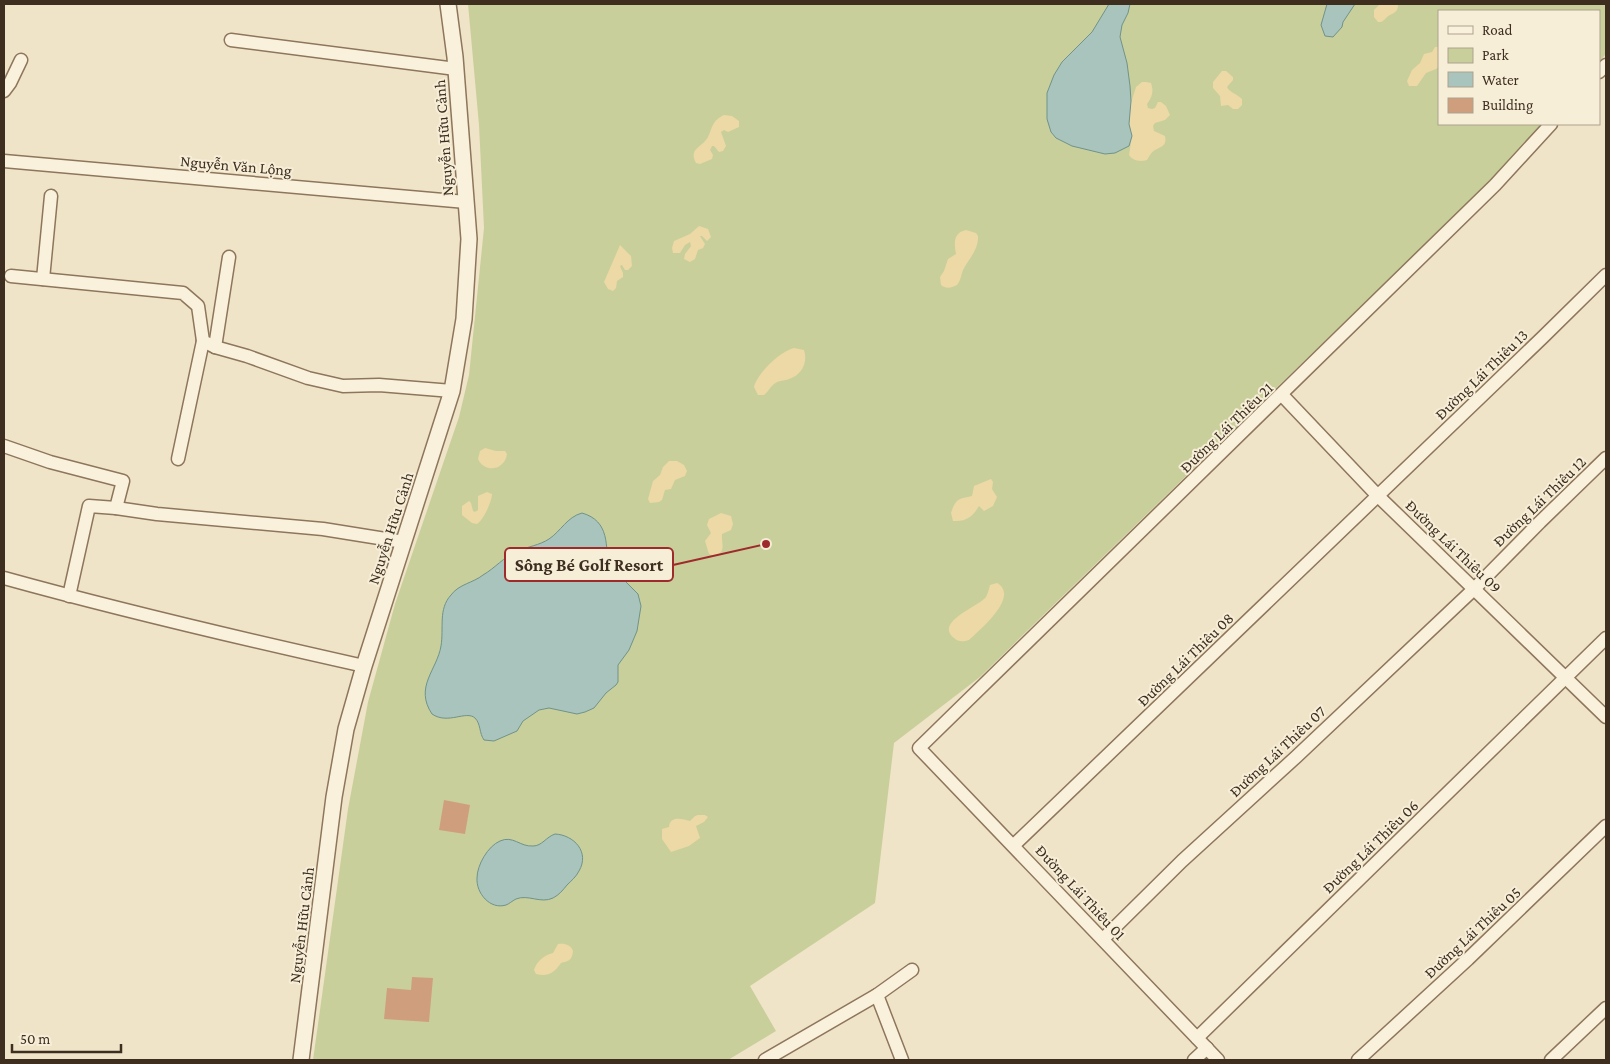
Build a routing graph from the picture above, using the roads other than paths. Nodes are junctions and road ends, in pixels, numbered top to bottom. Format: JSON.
{"nodes":[{"id":1,"x":448,"y":4,"type":"edge"},
{"id":2,"x":231,"y":40,"type":"dead end"},
{"id":3,"x":21,"y":60,"type":"dead end"},
{"id":4,"x":456,"y":68,"type":"junction"},
{"id":5,"x":4,"y":91,"type":"edge"},
{"id":6,"x":1550,"y":125,"type":"edge"},
{"id":7,"x":4,"y":161,"type":"edge"},
{"id":8,"x":51,"y":196,"type":"dead end"},
{"id":9,"x":466,"y":202,"type":"junction"},
{"id":10,"x":230,"y":257,"type":"dead end"},
{"id":11,"x":1606,"y":275,"type":"edge"},
{"id":12,"x":11,"y":276,"type":"dead end"},
{"id":13,"x":43,"y":279,"type":"junction"},
{"id":14,"x":203,"y":341,"type":"junction"},
{"id":15,"x":215,"y":347,"type":"junction"},
{"id":16,"x":452,"y":392,"type":"junction"},
{"id":17,"x":1282,"y":395,"type":"junction"},
{"id":18,"x":4,"y":446,"type":"edge"},
{"id":19,"x":1606,"y":458,"type":"edge"},
{"id":20,"x":178,"y":459,"type":"dead end"},
{"id":21,"x":1378,"y":495,"type":"junction"},
{"id":22,"x":116,"y":508,"type":"junction"},
{"id":23,"x":404,"y":542,"type":"junction"},
{"id":24,"x":4,"y":578,"type":"edge"},
{"id":25,"x":1474,"y":589,"type":"junction"},
{"id":26,"x":70,"y":596,"type":"junction"},
{"id":27,"x":1606,"y":638,"type":"edge"},
{"id":28,"x":364,"y":666,"type":"junction"},
{"id":29,"x":1565,"y":678,"type":"junction"},
{"id":30,"x":1606,"y":717,"type":"edge"},
{"id":31,"x":919,"y":748,"type":"joint"},
{"id":32,"x":1606,"y":826,"type":"edge"},
{"id":33,"x":1014,"y":845,"type":"junction"},
{"id":34,"x":1103,"y":939,"type":"junction"},
{"id":35,"x":912,"y":970,"type":"dead end"},
{"id":36,"x":877,"y":995,"type":"junction"},
{"id":37,"x":1606,"y":1008,"type":"edge"},
{"id":38,"x":1197,"y":1038,"type":"junction"},
{"id":39,"x":1207,"y":1048,"type":"junction"},
{"id":40,"x":301,"y":1060,"type":"edge"},
{"id":41,"x":768,"y":1060,"type":"edge"},
{"id":42,"x":902,"y":1060,"type":"edge"},
{"id":43,"x":1194,"y":1060,"type":"edge"},
{"id":44,"x":1218,"y":1060,"type":"edge"},
{"id":45,"x":1358,"y":1060,"type":"edge"},
{"id":46,"x":1551,"y":1060,"type":"edge"}],
"edges":[{"from":1,"to":4,"type":"street","name":"Nguyễn Hữu Cảnh"},
{"from":2,"to":4,"type":"street"},
{"from":3,"to":5,"type":"street"},
{"from":4,"to":9,"type":"street","name":"Nguyễn Hữu Cảnh"},
{"from":6,"to":17,"type":"street","name":"Đường Lái Thiêu 21"},
{"from":7,"to":9,"type":"street","name":"Nguyễn Văn Lộng"},
{"from":8,"to":13,"type":"street"},
{"from":9,"to":16,"type":"street","name":"Nguyễn Hữu Cảnh"},
{"from":10,"to":15,"type":"street"},
{"from":11,"to":21,"type":"street","name":"Đường Lái Thiêu 13"},
{"from":12,"to":13,"type":"street"},
{"from":13,"to":14,"type":"street"},
{"from":14,"to":15,"type":"street"},
{"from":14,"to":20,"type":"street"},
{"from":15,"to":16,"type":"street"},
{"from":16,"to":23,"type":"street","name":"Nguyễn Hữu Cảnh"},
{"from":17,"to":21,"type":"street","name":"Đường Lái Thiêu 09"},
{"from":17,"to":31,"type":"street","name":"Đường Lái Thiêu 21"},
{"from":18,"to":22,"type":"street"},
{"from":19,"to":25,"type":"street","name":"Đường Lái Thiêu 12"},
{"from":21,"to":25,"type":"street","name":"Đường Lái Thiêu 09"},
{"from":21,"to":33,"type":"street","name":"Đường Lái Thiêu 08"},
{"from":22,"to":23,"type":"street"},
{"from":22,"to":26,"type":"street"},
{"from":23,"to":28,"type":"street","name":"Nguyễn Hữu Cảnh"},
{"from":24,"to":26,"type":"street"},
{"from":25,"to":29,"type":"street","name":"Đường Lái Thiêu 09"},
{"from":25,"to":34,"type":"street","name":"Đường Lái Thiêu 07"},
{"from":26,"to":28,"type":"street"},
{"from":27,"to":29,"type":"street","name":"Đường Lái Thiêu 06"},
{"from":28,"to":40,"type":"street","name":"Nguyễn Hữu Cảnh"},
{"from":29,"to":30,"type":"street","name":"Đường Lái Thiêu 09"},
{"from":29,"to":38,"type":"street","name":"Đường Lái Thiêu 06"},
{"from":31,"to":33,"type":"street","name":"Đường Lái Thiêu 01"},
{"from":32,"to":45,"type":"street","name":"Đường Lái Thiêu 05"},
{"from":33,"to":34,"type":"street","name":"Đường Lái Thiêu 01"},
{"from":34,"to":38,"type":"street","name":"Đường Lái Thiêu 01"},
{"from":35,"to":36,"type":"street"},
{"from":36,"to":41,"type":"street"},
{"from":36,"to":42,"type":"street"},
{"from":37,"to":46,"type":"street"},
{"from":38,"to":39,"type":"street","name":"Đường Lái Thiêu 01"},
{"from":39,"to":43,"type":"street"},
{"from":39,"to":44,"type":"street","name":"Đường Lái Thiêu 01"}]}
